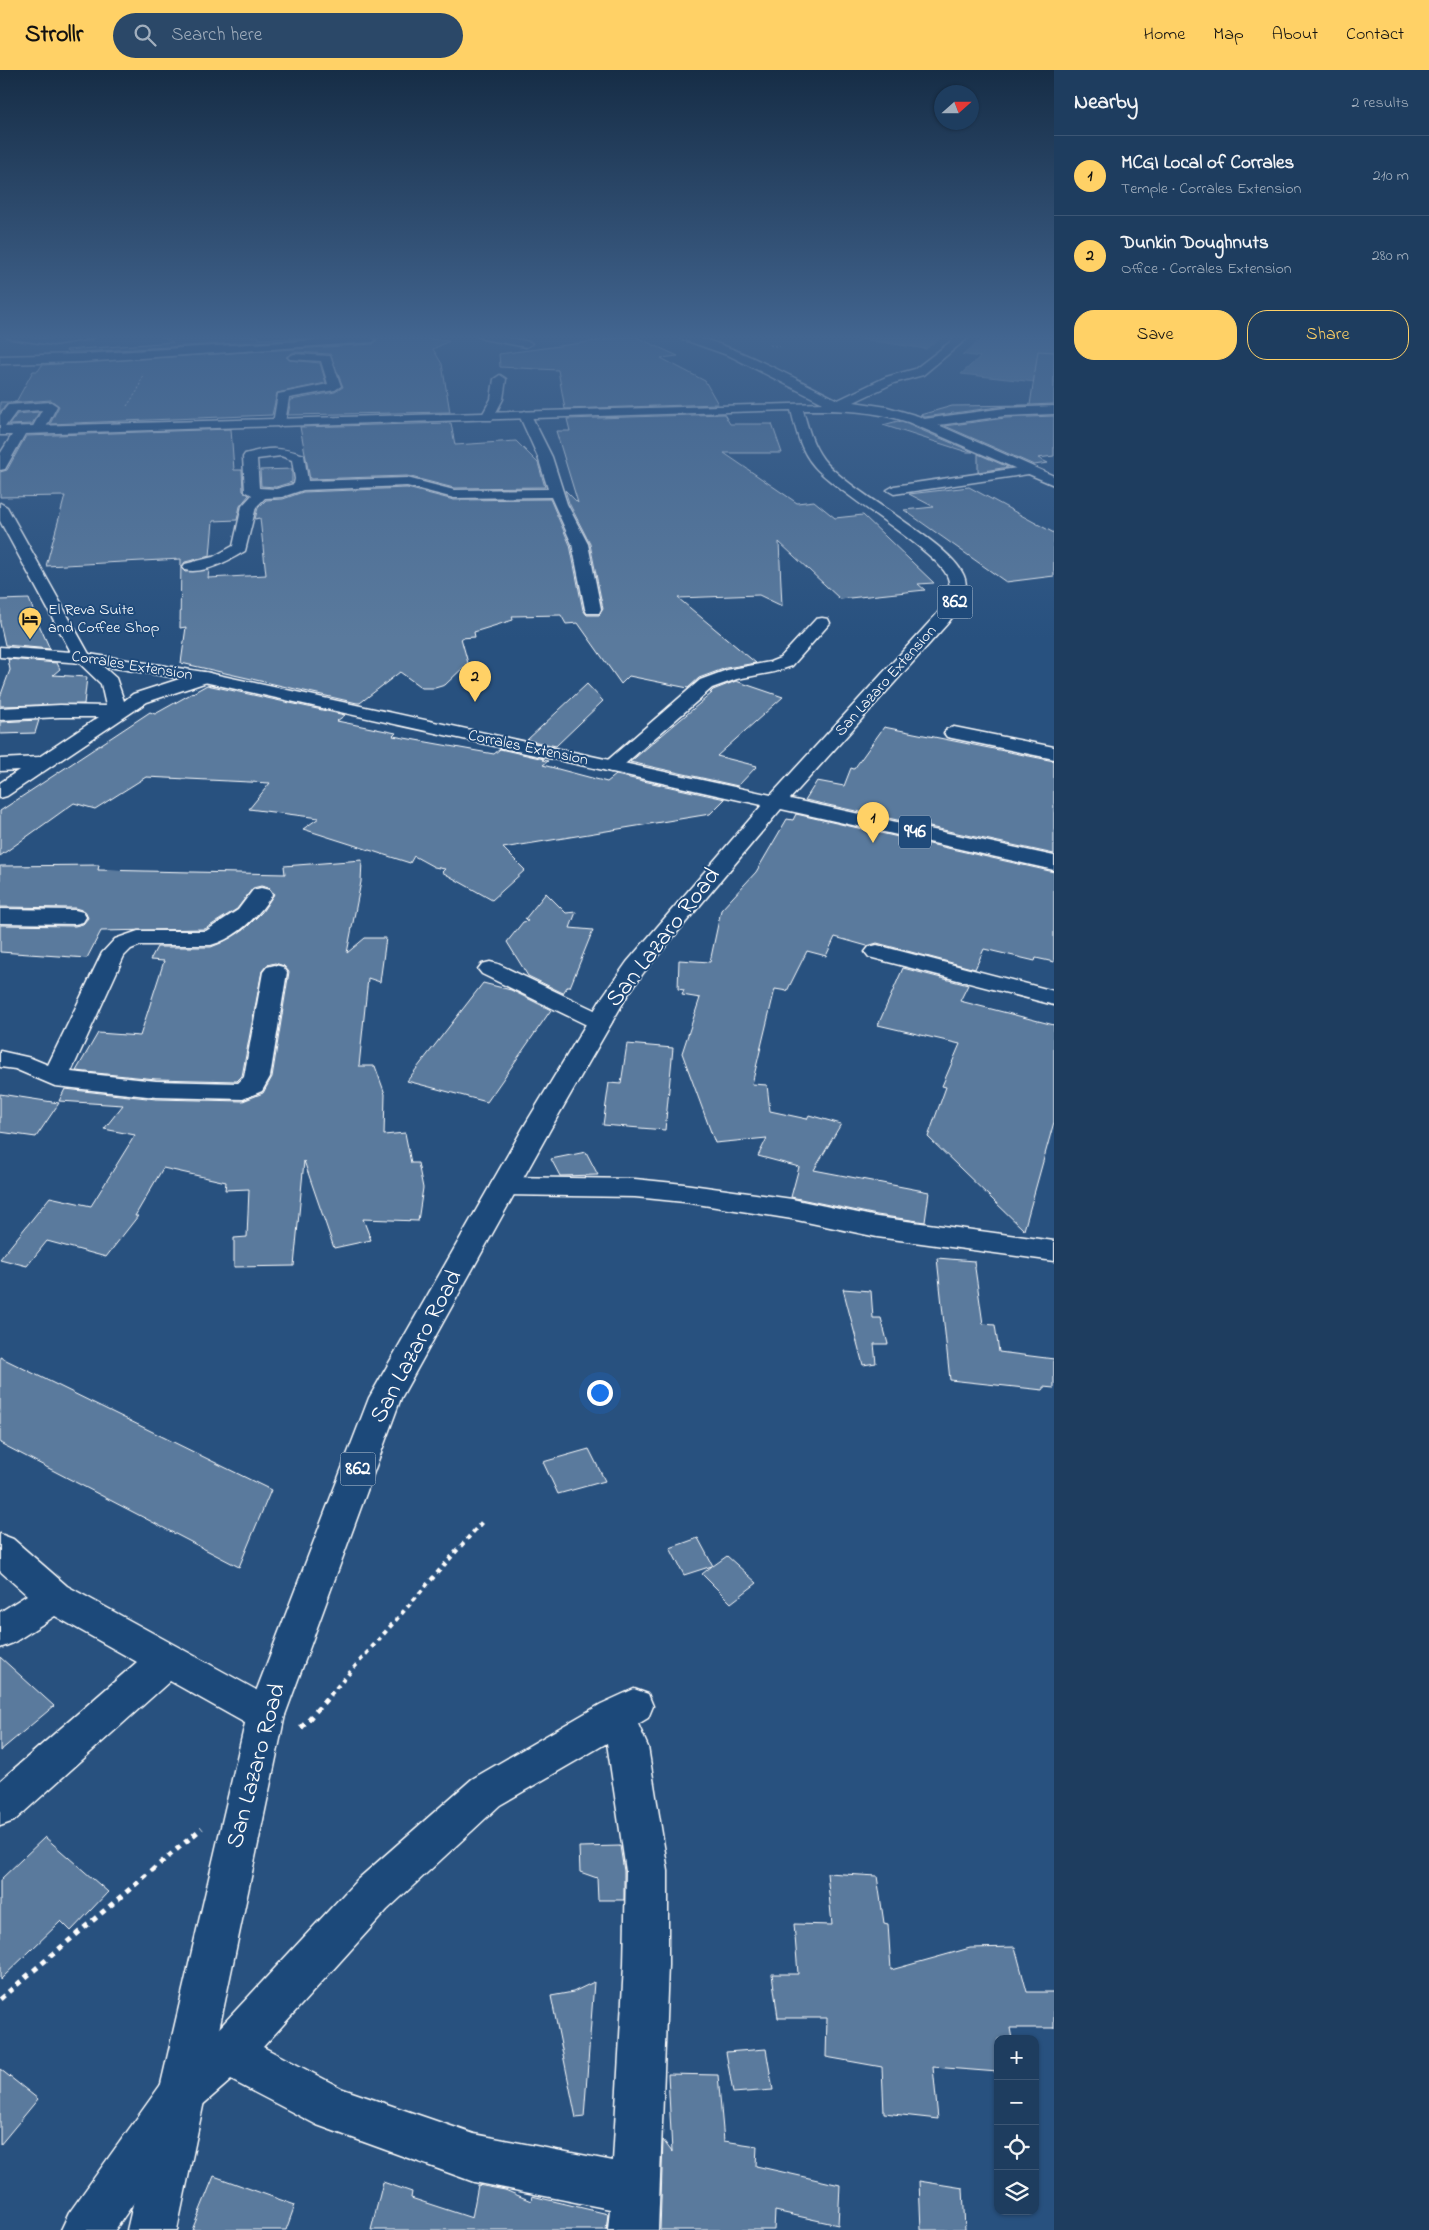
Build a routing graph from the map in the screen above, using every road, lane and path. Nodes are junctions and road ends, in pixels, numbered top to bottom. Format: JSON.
{"nodes":[{"id":1,"x":17,"y":437,"type":"edge"},
{"id":2,"x":535,"y":437,"type":"edge"},
{"id":3,"x":804,"y":437,"type":"edge"},
{"id":4,"x":955,"y":437,"type":"edge"},
{"id":5,"x":0,"y":466,"type":"edge"},
{"id":6,"x":1030,"y":470,"type":"junction"},
{"id":7,"x":1054,"y":481,"type":"edge"},
{"id":8,"x":300,"y":486,"type":"junction"},
{"id":9,"x":894,"y":490,"type":"dead end"},
{"id":10,"x":556,"y":493,"type":"junction"},
{"id":11,"x":261,"y":494,"type":"junction"},
{"id":12,"x":0,"y":507,"type":"edge"},
{"id":13,"x":191,"y":567,"type":"dead end"},
{"id":14,"x":593,"y":609,"type":"dead end"},
{"id":15,"x":822,"y":623,"type":"dead end"},
{"id":16,"x":0,"y":652,"type":"edge"},
{"id":17,"x":83,"y":658,"type":"junction"},
{"id":18,"x":204,"y":678,"type":"junction"},
{"id":19,"x":117,"y":712,"type":"junction"},
{"id":20,"x":0,"y":714,"type":"edge"},
{"id":21,"x":954,"y":733,"type":"dead end"},
{"id":22,"x":1054,"y":753,"type":"edge"},
{"id":23,"x":44,"y":763,"type":"junction"},
{"id":24,"x":0,"y":765,"type":"edge"},
{"id":25,"x":611,"y":766,"type":"junction"},
{"id":26,"x":0,"y":792,"type":"edge"},
{"id":27,"x":776,"y":802,"type":"junction"},
{"id":28,"x":1054,"y":863,"type":"edge"},
{"id":29,"x":261,"y":895,"type":"dead end"},
{"id":30,"x":0,"y":916,"type":"edge"},
{"id":31,"x":75,"y":916,"type":"dead end"},
{"id":32,"x":877,"y":952,"type":"dead end"},
{"id":33,"x":490,"y":970,"type":"dead end"},
{"id":34,"x":274,"y":972,"type":"dead end"},
{"id":35,"x":1054,"y":998,"type":"edge"},
{"id":36,"x":600,"y":1022,"type":"junction"},
{"id":37,"x":0,"y":1060,"type":"edge"},
{"id":38,"x":55,"y":1078,"type":"junction"},
{"id":39,"x":504,"y":1186,"type":"junction"},
{"id":40,"x":1054,"y":1234,"type":"edge"},
{"id":41,"x":1054,"y":1251,"type":"edge"},
{"id":42,"x":0,"y":1549,"type":"edge"},
{"id":43,"x":54,"y":1597,"type":"junction"},
{"id":44,"x":0,"y":1632,"type":"edge"},
{"id":45,"x":168,"y":1660,"type":"junction"},
{"id":46,"x":266,"y":1715,"type":"junction"},
{"id":47,"x":0,"y":1807,"type":"edge"},
{"id":48,"x":227,"y":2053,"type":"junction"},
{"id":49,"x":182,"y":2092,"type":"junction"},
{"id":50,"x":634,"y":2210,"type":"edge"},
{"id":51,"x":86,"y":2230,"type":"edge"},
{"id":52,"x":152,"y":2230,"type":"edge"}],
"edges":[{"from":1,"to":5,"type":"main road"},
{"from":2,"to":10,"type":"main road"},
{"from":3,"to":27,"type":"main road","name":"San Lazaro Extension","number":"862"},
{"from":4,"to":6,"type":"main road"},
{"from":6,"to":7,"type":"main road"},
{"from":6,"to":9,"type":"main road"},
{"from":8,"to":10,"type":"main road"},
{"from":8,"to":11,"type":"main road"},
{"from":8,"to":11,"type":"main road"},
{"from":10,"to":14,"type":"main road"},
{"from":11,"to":13,"type":"main road"},
{"from":12,"to":17,"type":"main road"},
{"from":15,"to":25,"type":"main road"},
{"from":16,"to":17,"type":"main road","name":"Corrales Extension","number":"946"},
{"from":17,"to":18,"type":"main road","name":"Corrales Extension","number":"946"},
{"from":17,"to":19,"type":"main road"},
{"from":18,"to":19,"type":"main road"},
{"from":18,"to":25,"type":"main road","name":"Corrales Extension","number":"946"},
{"from":19,"to":20,"type":"main road"},
{"from":19,"to":23,"type":"main road"},
{"from":21,"to":22,"type":"main road"},
{"from":23,"to":24,"type":"main road"},
{"from":23,"to":26,"type":"main road"},
{"from":25,"to":27,"type":"main road","name":"Corrales Extension","number":"946"},
{"from":27,"to":28,"type":"main road","name":"Corrales Extension","number":"946"},
{"from":27,"to":36,"type":"main road","name":"San Lazaro Road","number":"862"},
{"from":29,"to":38,"type":"main road"},
{"from":30,"to":31,"type":"main road"},
{"from":32,"to":35,"type":"main road"},
{"from":33,"to":36,"type":"main road"},
{"from":34,"to":38,"type":"main road"},
{"from":36,"to":39,"type":"main road","name":"San Lazaro Road","number":"862"},
{"from":37,"to":38,"type":"main road"},
{"from":39,"to":41,"type":"main road"},
{"from":39,"to":46,"type":"main road","name":"San Lazaro Road","number":"862"},
{"from":40,"to":41,"type":"main road"},
{"from":42,"to":43,"type":"main road"},
{"from":43,"to":44,"type":"main road"},
{"from":43,"to":45,"type":"main road"},
{"from":45,"to":46,"type":"main road"},
{"from":45,"to":47,"type":"main road"},
{"from":46,"to":49,"type":"main road","name":"San Lazaro Road","number":"862"},
{"from":48,"to":49,"type":"main road"},
{"from":48,"to":50,"type":"main road"},
{"from":48,"to":50,"type":"main road"},
{"from":49,"to":51,"type":"main road"},
{"from":49,"to":52,"type":"main road","name":"San Lazaro Road","number":"862"}]}
